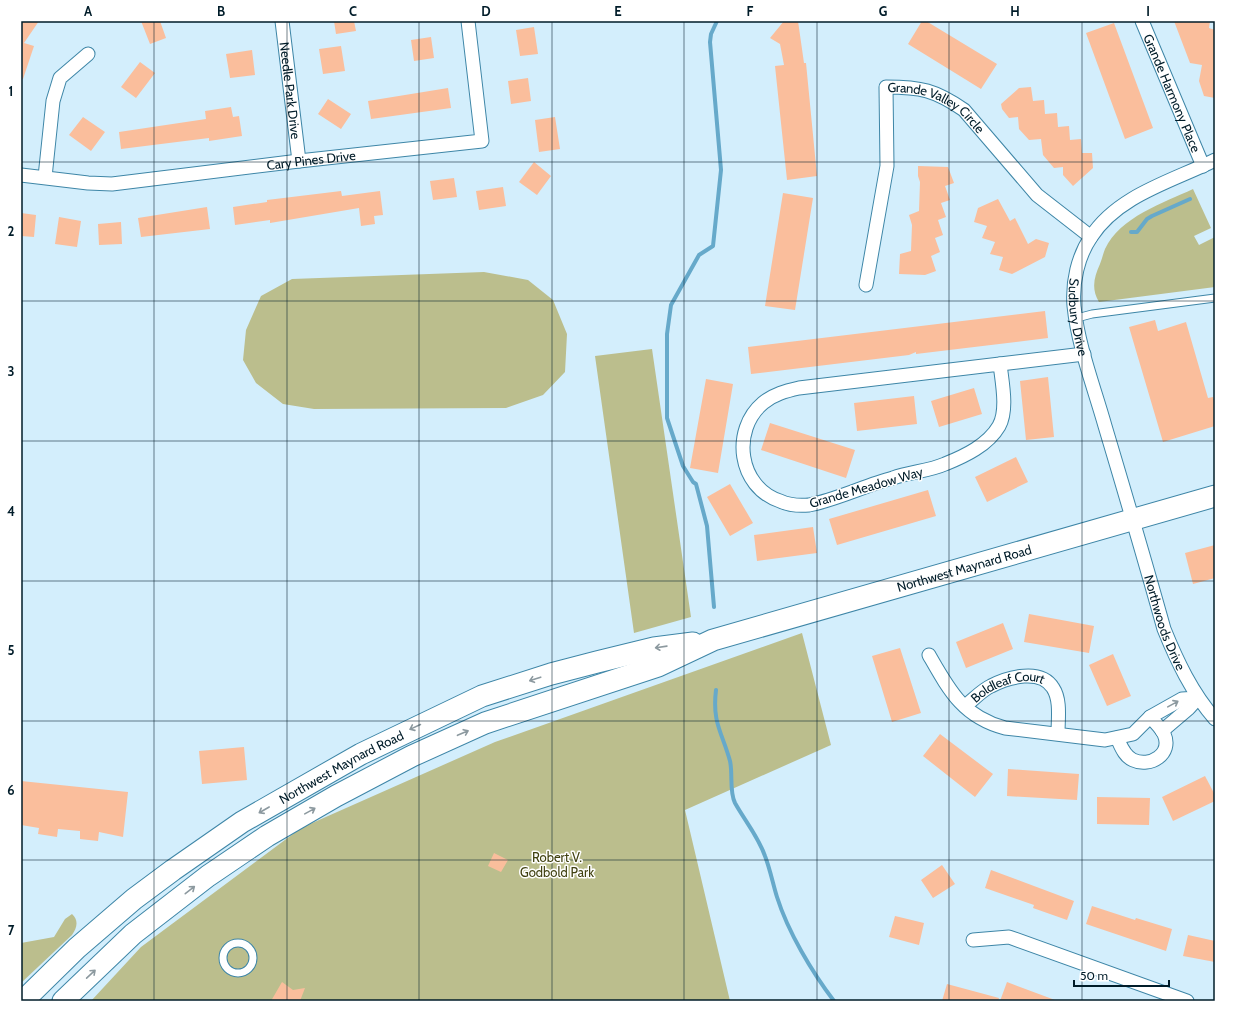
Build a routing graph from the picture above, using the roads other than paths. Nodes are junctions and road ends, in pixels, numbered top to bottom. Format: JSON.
{"nodes":[{"id":1,"x":282,"y":21,"type":"edge"},
{"id":2,"x":468,"y":21,"type":"edge"},
{"id":3,"x":1142,"y":21,"type":"edge"},
{"id":4,"x":88,"y":54,"type":"dead end"},
{"id":5,"x":1215,"y":160,"type":"edge"},
{"id":6,"x":299,"y":161,"type":"junction"},
{"id":7,"x":1203,"y":166,"type":"junction"},
{"id":8,"x":21,"y":175,"type":"edge"},
{"id":9,"x":45,"y":177,"type":"junction"},
{"id":10,"x":1091,"y":237,"type":"junction"},
{"id":11,"x":866,"y":284,"type":"dead end"},
{"id":12,"x":1215,"y":298,"type":"edge"},
{"id":13,"x":1077,"y":318,"type":"junction"},
{"id":14,"x":1084,"y":354,"type":"junction"},
{"id":15,"x":1000,"y":364,"type":"junction"},
{"id":16,"x":1215,"y":496,"type":"edge"},
{"id":17,"x":1132,"y":518,"type":"junction"},
{"id":18,"x":713,"y":640,"type":"junction"},
{"id":19,"x":929,"y":655,"type":"dead end"},
{"id":20,"x":1198,"y":698,"type":"junction"},
{"id":21,"x":965,"y":706,"type":"junction"},
{"id":22,"x":1150,"y":717,"type":"junction"},
{"id":23,"x":1215,"y":719,"type":"edge"},
{"id":24,"x":1162,"y":731,"type":"junction"},
{"id":25,"x":1058,"y":733,"type":"junction"},
{"id":26,"x":1117,"y":738,"type":"junction"},
{"id":27,"x":102,"y":926,"type":"junction"},
{"id":28,"x":973,"y":940,"type":"dead end"},
{"id":29,"x":234,"y":944,"type":"joint"},
{"id":30,"x":121,"y":945,"type":"junction"},
{"id":31,"x":23,"y":1001,"type":"edge"},
{"id":32,"x":63,"y":1001,"type":"edge"},
{"id":33,"x":1187,"y":1001,"type":"edge"}],
"edges":[{"from":1,"to":6,"type":"street","name":"Needle Park Drive"},
{"from":2,"to":6,"type":"street","name":"Cary Pines Drive"},
{"from":3,"to":7,"type":"street","name":"Grande Harmony Place"},
{"from":4,"to":9,"type":"street"},
{"from":5,"to":7,"type":"street","name":"Sudbury Drive"},
{"from":6,"to":9,"type":"street","name":"Cary Pines Drive"},
{"from":7,"to":10,"type":"street","name":"Sudbury Drive"},
{"from":8,"to":9,"type":"street","name":"Cary Pines Drive"},
{"from":10,"to":11,"type":"street","name":"Grande Valley Circle"},
{"from":10,"to":13,"type":"street","name":"Sudbury Drive"},
{"from":12,"to":13,"type":"lane"},
{"from":13,"to":14,"type":"street","name":"Sudbury Drive"},
{"from":14,"to":15,"type":"street","name":"Grande Meadow Way"},
{"from":14,"to":17,"type":"street","name":"Sudbury Drive"},
{"from":15,"to":15,"type":"street","name":"Grande Meadow Way"},
{"from":16,"to":17,"type":"main road","name":"Northwest Maynard Road"},
{"from":17,"to":18,"type":"main road","name":"Northwest Maynard Road"},
{"from":17,"to":20,"type":"street","name":"Northwoods Drive"},
{"from":18,"to":27,"type":"main road","name":"Northwest Maynard Road","one_way":true},
{"from":30,"to":18,"type":"main road","name":"Northwest Maynard Road","one_way":true},
{"from":19,"to":21,"type":"street","name":"Boldleaf Court"},
{"from":22,"to":20,"type":"street","name":"Boldleaf Court","one_way":true},
{"from":20,"to":23,"type":"street","name":"Northwoods Drive"},
{"from":20,"to":24,"type":"street"},
{"from":21,"to":25,"type":"street","name":"Boldleaf Court"},
{"from":21,"to":25,"type":"street","name":"Boldleaf Court"},
{"from":22,"to":24,"type":"street"},
{"from":22,"to":26,"type":"street","name":"Boldleaf Court"},
{"from":24,"to":26,"type":"street"},
{"from":25,"to":26,"type":"street","name":"Boldleaf Court"},
{"from":27,"to":30,"type":"main road"},
{"from":27,"to":31,"type":"main road","name":"Northwest Maynard Road"},
{"from":28,"to":33,"type":"street"},
{"from":29,"to":29,"type":"lane"},
{"from":32,"to":30,"type":"main road","name":"Northwest Maynard Road","one_way":true}]}
